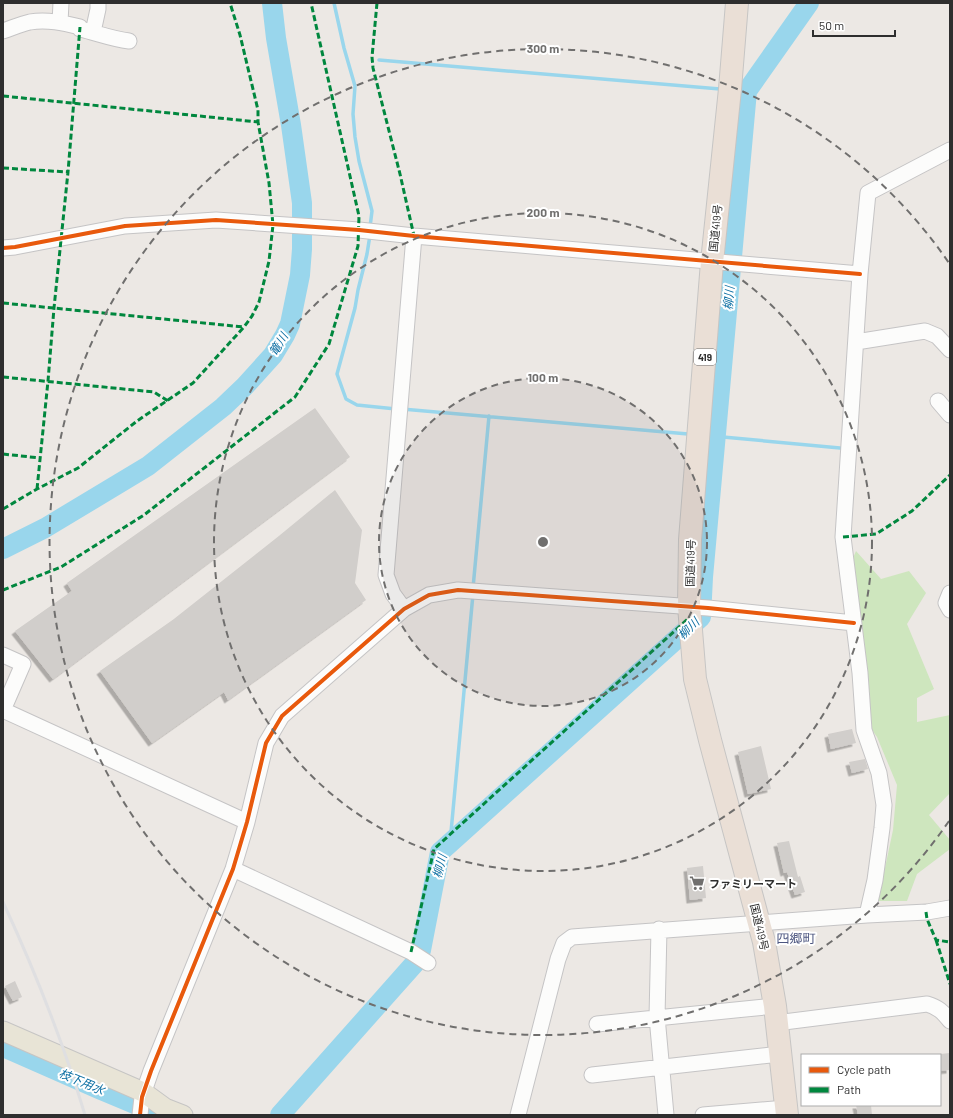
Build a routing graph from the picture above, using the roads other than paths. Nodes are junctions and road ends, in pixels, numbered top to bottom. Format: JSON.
{"nodes":[{"id":1,"x":61,"y":3,"type":"edge"},
{"id":2,"x":98,"y":3,"type":"edge"},
{"id":3,"x":737,"y":3,"type":"edge"},
{"id":4,"x":60,"y":22,"type":"junction"},
{"id":5,"x":84,"y":29,"type":"junction"},
{"id":6,"x":3,"y":31,"type":"edge"},
{"id":7,"x":129,"y":41,"type":"dead end"},
{"id":8,"x":950,"y":150,"type":"edge"},
{"id":9,"x":414,"y":236,"type":"junction"},
{"id":10,"x":3,"y":248,"type":"edge"},
{"id":11,"x":717,"y":262,"type":"junction"},
{"id":12,"x":860,"y":274,"type":"junction"},
{"id":13,"x":856,"y":342,"type":"junction"},
{"id":14,"x":950,"y":350,"type":"edge"},
{"id":15,"x":938,"y":401,"type":"dead end"},
{"id":16,"x":950,"y":415,"type":"edge"},
{"id":17,"x":950,"y":593,"type":"edge"},
{"id":18,"x":404,"y":609,"type":"junction"},
{"id":19,"x":950,"y":610,"type":"edge"},
{"id":20,"x":694,"y":615,"type":"junction"},
{"id":21,"x":854,"y":623,"type":"junction"},
{"id":22,"x":3,"y":655,"type":"edge"},
{"id":23,"x":247,"y":822,"type":"junction"},
{"id":24,"x":233,"y":869,"type":"junction"},
{"id":25,"x":950,"y":908,"type":"edge"},
{"id":26,"x":867,"y":915,"type":"junction"},
{"id":27,"x":760,"y":923,"type":"junction"},
{"id":28,"x":659,"y":929,"type":"junction"},
{"id":29,"x":428,"y":964,"type":"dead end"},
{"id":30,"x":776,"y":1015,"type":"junction"},
{"id":31,"x":657,"y":1018,"type":"junction"},
{"id":32,"x":950,"y":1021,"type":"edge"},
{"id":33,"x":597,"y":1024,"type":"dead end"},
{"id":34,"x":3,"y":1031,"type":"edge"},
{"id":35,"x":780,"y":1054,"type":"junction"},
{"id":36,"x":661,"y":1068,"type":"junction"},
{"id":37,"x":592,"y":1075,"type":"dead end"},
{"id":38,"x":142,"y":1095,"type":"junction"},
{"id":39,"x":787,"y":1111,"type":"edge"},
{"id":40,"x":140,"y":1115,"type":"edge"},
{"id":41,"x":183,"y":1115,"type":"edge"},
{"id":42,"x":518,"y":1115,"type":"edge"},
{"id":43,"x":666,"y":1115,"type":"edge"},
{"id":44,"x":703,"y":1115,"type":"edge"}],
"edges":[{"from":1,"to":4,"type":"street"},
{"from":2,"to":5,"type":"street"},
{"from":3,"to":11,"type":"highway","name":"国道419号","number":"419"},
{"from":4,"to":5,"type":"street"},
{"from":4,"to":6,"type":"street"},
{"from":5,"to":7,"type":"street"},
{"from":8,"to":12,"type":"street"},
{"from":9,"to":10,"type":"street"},
{"from":9,"to":11,"type":"street"},
{"from":9,"to":18,"type":"street"},
{"from":11,"to":12,"type":"street"},
{"from":11,"to":20,"type":"highway","name":"国道419号","number":"419"},
{"from":12,"to":13,"type":"street"},
{"from":13,"to":14,"type":"street"},
{"from":13,"to":21,"type":"street"},
{"from":15,"to":16,"type":"street"},
{"from":17,"to":19,"type":"street"},
{"from":18,"to":20,"type":"street"},
{"from":18,"to":23,"type":"street"},
{"from":20,"to":21,"type":"street"},
{"from":20,"to":27,"type":"highway","name":"国道419号","number":"419"},
{"from":21,"to":26,"type":"street"},
{"from":22,"to":23,"type":"street"},
{"from":23,"to":24,"type":"street"},
{"from":24,"to":29,"type":"street"},
{"from":24,"to":38,"type":"street"},
{"from":25,"to":26,"type":"street"},
{"from":26,"to":27,"type":"street"},
{"from":27,"to":28,"type":"street"},
{"from":27,"to":30,"type":"highway","name":"国道419号","number":"419"},
{"from":28,"to":31,"type":"street"},
{"from":28,"to":42,"type":"street"},
{"from":30,"to":31,"type":"street"},
{"from":30,"to":32,"type":"street"},
{"from":30,"to":35,"type":"highway","name":"国道419号","number":"419"},
{"from":31,"to":33,"type":"street"},
{"from":31,"to":36,"type":"street"},
{"from":34,"to":38,"type":"main road"},
{"from":35,"to":36,"type":"street"},
{"from":35,"to":39,"type":"highway","name":"国道419号","number":"419"},
{"from":36,"to":37,"type":"street"},
{"from":36,"to":43,"type":"street"},
{"from":38,"to":40,"type":"street"},
{"from":38,"to":41,"type":"main road"},
{"from":39,"to":44,"type":"street"}]}
